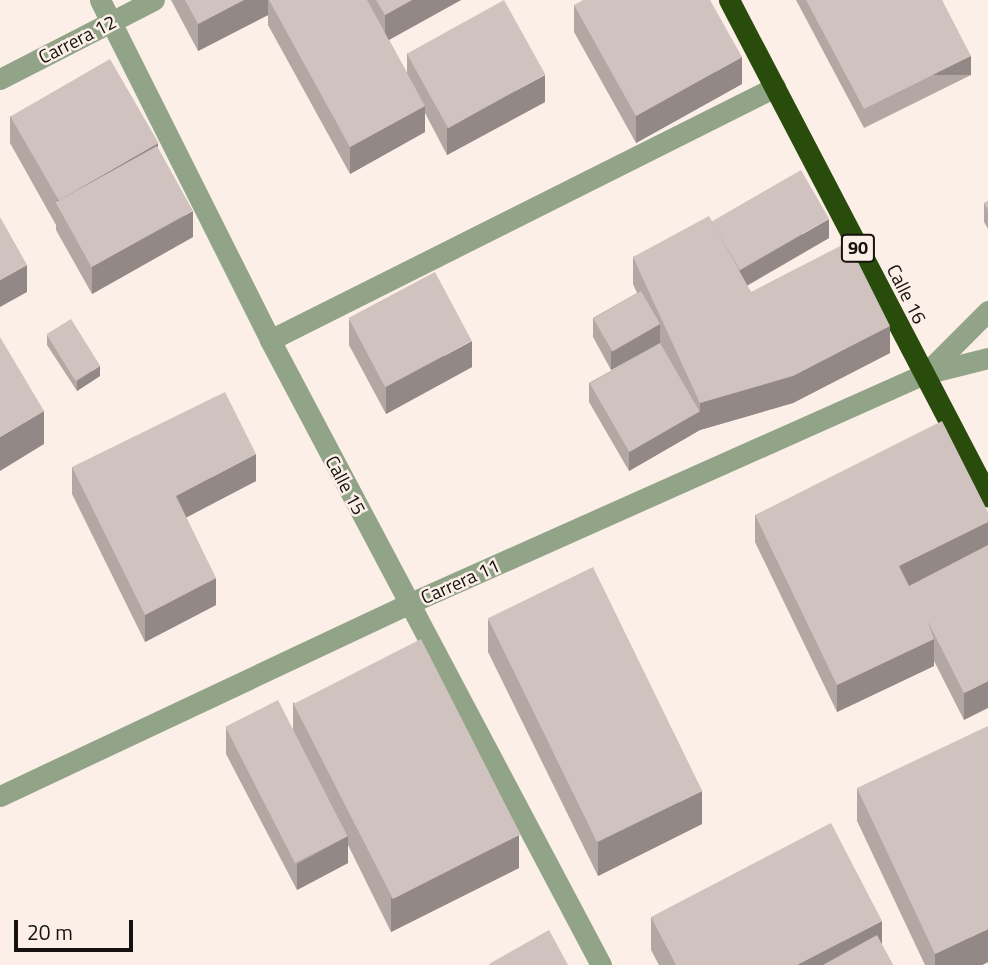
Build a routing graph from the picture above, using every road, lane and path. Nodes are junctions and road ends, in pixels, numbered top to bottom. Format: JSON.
{"nodes":[{"id":1,"x":100,"y":0,"type":"edge"},
{"id":2,"x":154,"y":0,"type":"edge"},
{"id":3,"x":729,"y":0,"type":"edge"},
{"id":4,"x":112,"y":22,"type":"junction"},
{"id":5,"x":0,"y":79,"type":"edge"},
{"id":6,"x":775,"y":87,"type":"junction"},
{"id":7,"x":988,"y":311,"type":"edge"},
{"id":8,"x":270,"y":340,"type":"junction"},
{"id":9,"x":988,"y":358,"type":"edge"},
{"id":10,"x":925,"y":374,"type":"junction"},
{"id":11,"x":988,"y":496,"type":"edge"},
{"id":12,"x":408,"y":604,"type":"junction"},
{"id":13,"x":0,"y":796,"type":"edge"},
{"id":14,"x":601,"y":965,"type":"edge"}],
"edges":[{"from":1,"to":4,"type":"street","name":"Calle 15"},
{"from":2,"to":4,"type":"street","name":"Carrera 12"},
{"from":3,"to":6,"type":"highway","name":"Calle 16","number":"90"},
{"from":4,"to":5,"type":"street","name":"Carrera 12"},
{"from":4,"to":8,"type":"street","name":"Calle 15"},
{"from":6,"to":8,"type":"street"},
{"from":6,"to":10,"type":"highway","name":"Calle 16","number":"90"},
{"from":7,"to":10,"type":"street","name":"Carrera 11"},
{"from":8,"to":12,"type":"street","name":"Calle 15"},
{"from":9,"to":10,"type":"street","name":"Carrera 11"},
{"from":10,"to":11,"type":"highway","name":"Calle 16","number":"90"},
{"from":10,"to":12,"type":"street","name":"Carrera 11"},
{"from":12,"to":13,"type":"street","name":"Carrera 11"},
{"from":12,"to":14,"type":"street","name":"Calle 15"}]}
